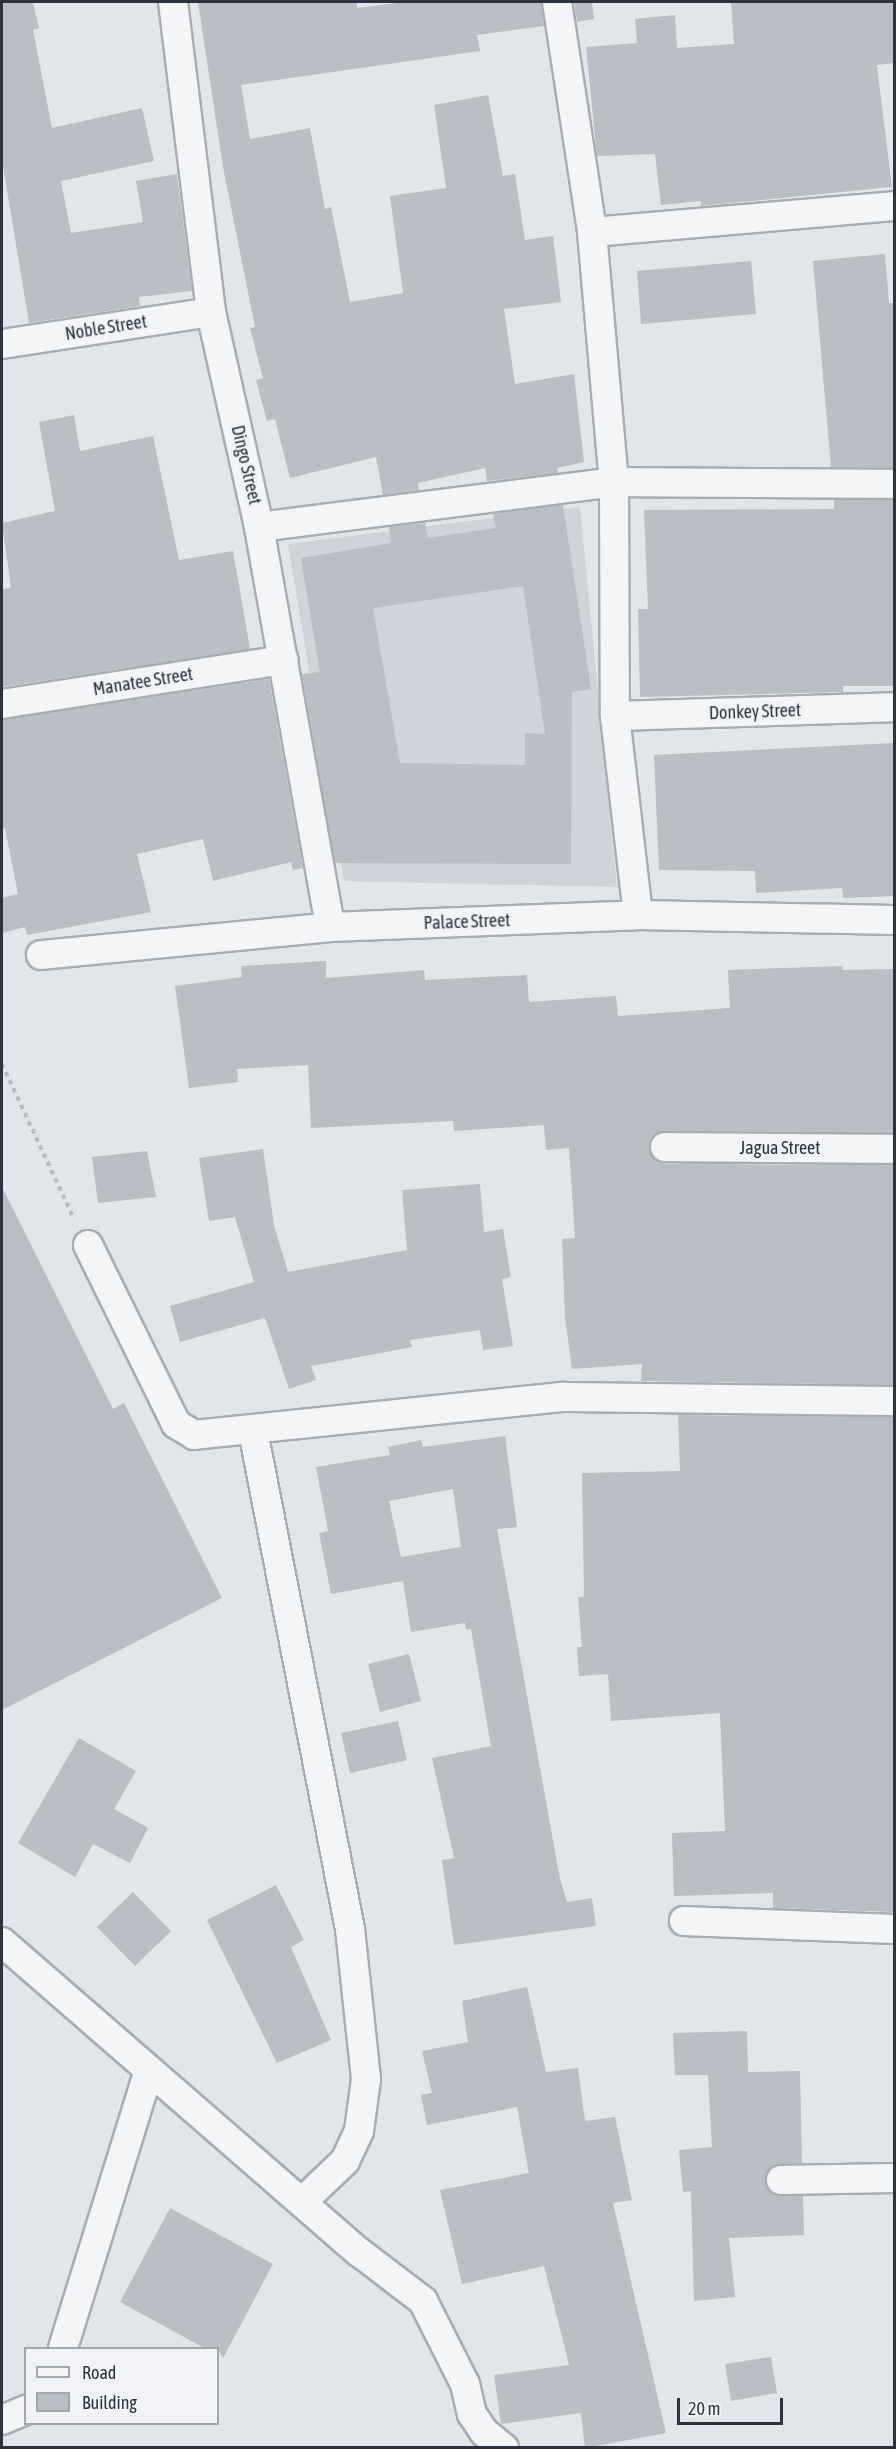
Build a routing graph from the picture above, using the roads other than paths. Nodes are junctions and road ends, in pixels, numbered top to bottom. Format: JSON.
{"nodes":[{"id":1,"x":172,"y":2,"type":"edge"},
{"id":2,"x":557,"y":2,"type":"edge"},
{"id":3,"x":894,"y":206,"type":"edge"},
{"id":4,"x":592,"y":232,"type":"junction"},
{"id":5,"x":211,"y":312,"type":"junction"},
{"id":6,"x":2,"y":344,"type":"edge"},
{"id":7,"x":614,"y":482,"type":"junction"},
{"id":8,"x":894,"y":484,"type":"edge"},
{"id":9,"x":260,"y":527,"type":"junction"},
{"id":10,"x":284,"y":660,"type":"junction"},
{"id":11,"x":2,"y":704,"type":"edge"},
{"id":12,"x":894,"y":707,"type":"edge"},
{"id":13,"x":615,"y":716,"type":"junction"},
{"id":14,"x":638,"y":915,"type":"junction"},
{"id":15,"x":894,"y":920,"type":"edge"},
{"id":16,"x":330,"y":927,"type":"junction"},
{"id":17,"x":41,"y":956,"type":"dead end"},
{"id":18,"x":665,"y":1147,"type":"dead end"},
{"id":19,"x":894,"y":1149,"type":"edge"},
{"id":20,"x":88,"y":1245,"type":"road end"},
{"id":21,"x":894,"y":1401,"type":"edge"},
{"id":22,"x":253,"y":1431,"type":"junction"},
{"id":23,"x":684,"y":1921,"type":"dead end"},
{"id":24,"x":894,"y":1929,"type":"edge"},
{"id":25,"x":2,"y":1942,"type":"edge"},
{"id":26,"x":149,"y":2070,"type":"junction"},
{"id":27,"x":894,"y":2178,"type":"edge"},
{"id":28,"x":781,"y":2180,"type":"dead end"},
{"id":29,"x":303,"y":2201,"type":"junction"},
{"id":30,"x":64,"y":2347,"type":"edge"},
{"id":31,"x":24,"y":2411,"type":"edge"},
{"id":32,"x":2,"y":2420,"type":"edge"},
{"id":33,"x":504,"y":2448,"type":"edge"}],
"edges":[{"from":1,"to":5,"type":"street","name":"Dingo Street"},
{"from":2,"to":4,"type":"street"},
{"from":3,"to":4,"type":"street"},
{"from":4,"to":7,"type":"street"},
{"from":5,"to":6,"type":"street","name":"Noble Street"},
{"from":5,"to":9,"type":"street","name":"Dingo Street"},
{"from":7,"to":8,"type":"street"},
{"from":7,"to":9,"type":"street"},
{"from":7,"to":13,"type":"street"},
{"from":9,"to":10,"type":"street","name":"Dingo Street"},
{"from":10,"to":11,"type":"street","name":"Manatee Street"},
{"from":10,"to":16,"type":"street","name":"Dingo Street"},
{"from":12,"to":13,"type":"street","name":"Donkey Street"},
{"from":13,"to":14,"type":"street"},
{"from":14,"to":15,"type":"street","name":"Palace Street"},
{"from":14,"to":16,"type":"street","name":"Palace Street"},
{"from":16,"to":17,"type":"street","name":"Palace Street"},
{"from":18,"to":19,"type":"street","name":"Jagua Street"},
{"from":20,"to":22,"type":"street"},
{"from":21,"to":22,"type":"street"},
{"from":22,"to":29,"type":"street"},
{"from":23,"to":24,"type":"street"},
{"from":25,"to":26,"type":"street"},
{"from":26,"to":29,"type":"street"},
{"from":26,"to":30,"type":"street"},
{"from":27,"to":28,"type":"street"},
{"from":29,"to":33,"type":"street"},
{"from":31,"to":32,"type":"street"}]}
